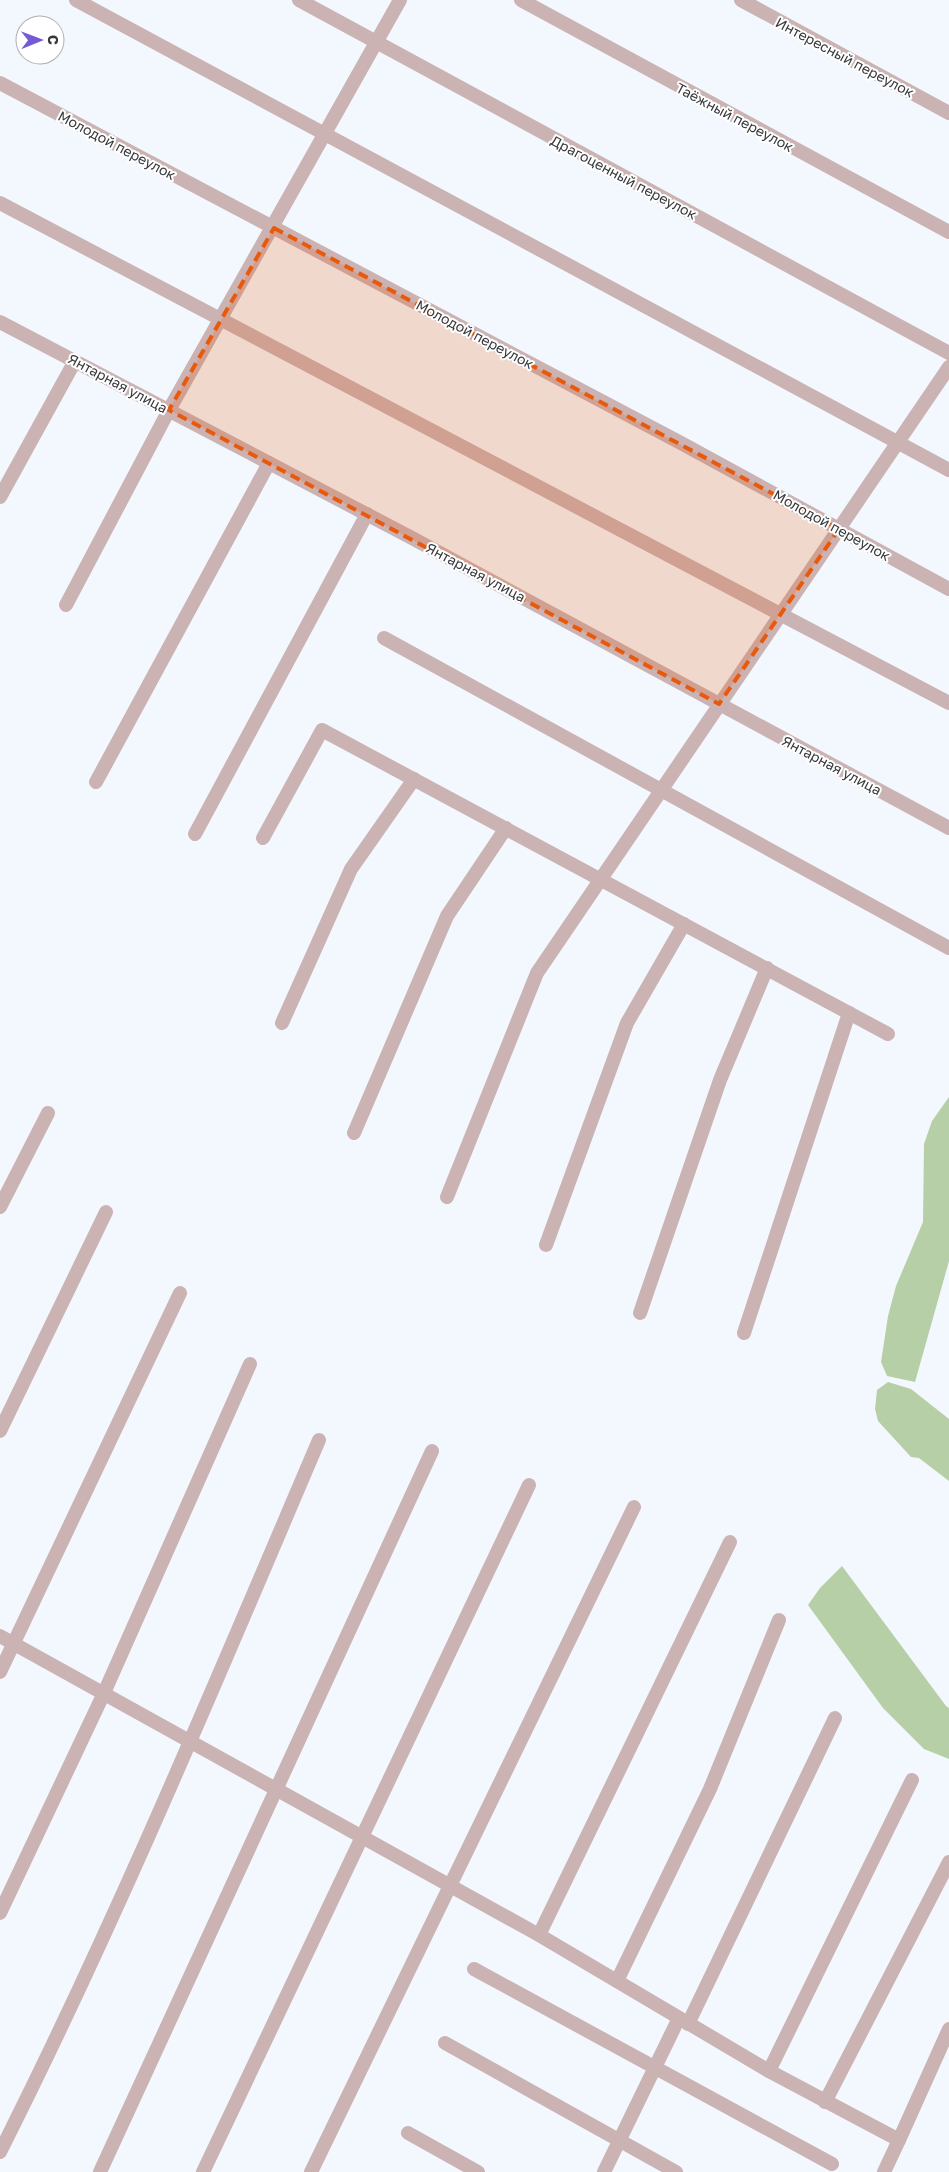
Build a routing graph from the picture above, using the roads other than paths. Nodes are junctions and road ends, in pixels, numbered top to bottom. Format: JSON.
{"nodes":[{"id":1,"x":76,"y":0,"type":"edge"},
{"id":2,"x":299,"y":0,"type":"edge"},
{"id":3,"x":400,"y":0,"type":"edge"},
{"id":4,"x":521,"y":0,"type":"edge"},
{"id":5,"x":741,"y":0,"type":"edge"},
{"id":6,"x":376,"y":42,"type":"junction"},
{"id":7,"x":0,"y":83,"type":"edge"},
{"id":8,"x":949,"y":113,"type":"edge"},
{"id":9,"x":325,"y":134,"type":"junction"},
{"id":10,"x":0,"y":203,"type":"edge"},
{"id":11,"x":274,"y":228,"type":"junction"},
{"id":12,"x":949,"y":232,"type":"edge"},
{"id":13,"x":222,"y":319,"type":"junction"},
{"id":14,"x":0,"y":322,"type":"edge"},
{"id":15,"x":949,"y":353,"type":"edge"},
{"id":16,"x":75,"y":361,"type":"junction"},
{"id":17,"x":949,"y":367,"type":"edge"},
{"id":18,"x":169,"y":410,"type":"junction"},
{"id":19,"x":898,"y":442,"type":"junction"},
{"id":20,"x":269,"y":463,"type":"junction"},
{"id":21,"x":949,"y":470,"type":"edge"},
{"id":22,"x":0,"y":497,"type":"edge"},
{"id":23,"x":367,"y":514,"type":"junction"},
{"id":24,"x":838,"y":529,"type":"junction"},
{"id":25,"x":949,"y":589,"type":"edge"},
{"id":26,"x":66,"y":605,"type":"dead end"},
{"id":27,"x":782,"y":614,"type":"junction"},
{"id":28,"x":384,"y":638,"type":"dead end"},
{"id":29,"x":949,"y":703,"type":"edge"},
{"id":30,"x":720,"y":704,"type":"junction"},
{"id":31,"x":414,"y":779,"type":"junction"},
{"id":32,"x":96,"y":782,"type":"dead end"},
{"id":33,"x":661,"y":790,"type":"junction"},
{"id":34,"x":506,"y":828,"type":"junction"},
{"id":35,"x":949,"y":828,"type":"edge"},
{"id":36,"x":195,"y":834,"type":"dead end"},
{"id":37,"x":262,"y":838,"type":"dead end"},
{"id":38,"x":601,"y":878,"type":"junction"},
{"id":39,"x":684,"y":924,"type":"junction"},
{"id":40,"x":949,"y":948,"type":"edge"},
{"id":41,"x":766,"y":968,"type":"junction"},
{"id":42,"x":849,"y":1013,"type":"junction"},
{"id":43,"x":282,"y":1023,"type":"dead end"},
{"id":44,"x":888,"y":1034,"type":"dead end"},
{"id":45,"x":48,"y":1112,"type":"dead end"},
{"id":46,"x":354,"y":1132,"type":"dead end"},
{"id":47,"x":447,"y":1197,"type":"dead end"},
{"id":48,"x":0,"y":1208,"type":"edge"},
{"id":49,"x":106,"y":1212,"type":"dead end"},
{"id":50,"x":546,"y":1245,"type":"dead end"},
{"id":51,"x":180,"y":1293,"type":"dead end"},
{"id":52,"x":640,"y":1313,"type":"dead end"},
{"id":53,"x":744,"y":1333,"type":"dead end"},
{"id":54,"x":250,"y":1364,"type":"dead end"},
{"id":55,"x":0,"y":1431,"type":"edge"},
{"id":56,"x":319,"y":1440,"type":"dead end"},
{"id":57,"x":432,"y":1451,"type":"dead end"},
{"id":58,"x":529,"y":1485,"type":"dead end"},
{"id":59,"x":634,"y":1507,"type":"dead end"},
{"id":60,"x":730,"y":1542,"type":"dead end"},
{"id":61,"x":779,"y":1620,"type":"dead end"},
{"id":62,"x":0,"y":1636,"type":"edge"},
{"id":63,"x":14,"y":1644,"type":"junction"},
{"id":64,"x":0,"y":1672,"type":"edge"},
{"id":65,"x":104,"y":1693,"type":"junction"},
{"id":66,"x":835,"y":1718,"type":"dead end"},
{"id":67,"x":190,"y":1742,"type":"junction"},
{"id":68,"x":912,"y":1780,"type":"dead end"},
{"id":69,"x":276,"y":1790,"type":"junction"},
{"id":70,"x":362,"y":1838,"type":"junction"},
{"id":71,"x":949,"y":1862,"type":"edge"},
{"id":72,"x":450,"y":1886,"type":"junction"},
{"id":73,"x":0,"y":1913,"type":"edge"},
{"id":74,"x":539,"y":1935,"type":"junction"},
{"id":75,"x":474,"y":1969,"type":"dead end"},
{"id":76,"x":617,"y":1981,"type":"junction"},
{"id":77,"x":684,"y":2021,"type":"junction"},
{"id":78,"x":949,"y":2029,"type":"edge"},
{"id":79,"x":445,"y":2043,"type":"dead end"},
{"id":80,"x":655,"y":2068,"type":"junction"},
{"id":81,"x":768,"y":2072,"type":"junction"},
{"id":82,"x":825,"y":2102,"type":"junction"},
{"id":83,"x":408,"y":2133,"type":"dead end"},
{"id":84,"x":619,"y":2140,"type":"junction"},
{"id":85,"x":899,"y":2140,"type":"junction"},
{"id":86,"x":0,"y":2152,"type":"edge"},
{"id":87,"x":832,"y":2164,"type":"dead end"},
{"id":88,"x":100,"y":2172,"type":"edge"},
{"id":89,"x":202,"y":2172,"type":"edge"},
{"id":90,"x":312,"y":2172,"type":"edge"},
{"id":91,"x":478,"y":2172,"type":"edge"},
{"id":92,"x":604,"y":2172,"type":"edge"},
{"id":93,"x":676,"y":2172,"type":"edge"},
{"id":94,"x":884,"y":2172,"type":"edge"}],
"edges":[{"from":1,"to":9,"type":"street"},
{"from":2,"to":6,"type":"street","name":"Драгоценный переулок"},
{"from":3,"to":6,"type":"street"},
{"from":4,"to":12,"type":"street","name":"Таёжный переулок"},
{"from":5,"to":8,"type":"street","name":"Интересный переулок"},
{"from":6,"to":9,"type":"street"},
{"from":6,"to":15,"type":"street","name":"Драгоценный переулок"},
{"from":7,"to":11,"type":"street","name":"Молодой переулок"},
{"from":9,"to":11,"type":"street"},
{"from":9,"to":19,"type":"street"},
{"from":10,"to":13,"type":"street"},
{"from":11,"to":13,"type":"street"},
{"from":11,"to":24,"type":"street","name":"Молодой переулок"},
{"from":13,"to":18,"type":"street"},
{"from":13,"to":27,"type":"street"},
{"from":14,"to":16,"type":"street","name":"Янтарная улица"},
{"from":16,"to":18,"type":"street","name":"Янтарная улица"},
{"from":16,"to":22,"type":"street"},
{"from":17,"to":19,"type":"street"},
{"from":18,"to":20,"type":"street","name":"Янтарная улица"},
{"from":18,"to":26,"type":"street"},
{"from":19,"to":21,"type":"street"},
{"from":19,"to":24,"type":"street"},
{"from":20,"to":23,"type":"street","name":"Янтарная улица"},
{"from":20,"to":32,"type":"street"},
{"from":23,"to":30,"type":"street","name":"Янтарная улица"},
{"from":23,"to":36,"type":"street"},
{"from":24,"to":25,"type":"street","name":"Молодой переулок"},
{"from":24,"to":27,"type":"street"},
{"from":27,"to":29,"type":"street"},
{"from":27,"to":30,"type":"street"},
{"from":28,"to":33,"type":"street"},
{"from":30,"to":33,"type":"street"},
{"from":30,"to":35,"type":"street","name":"Янтарная улица"},
{"from":31,"to":34,"type":"street"},
{"from":31,"to":37,"type":"street"},
{"from":31,"to":43,"type":"street"},
{"from":33,"to":38,"type":"street"},
{"from":33,"to":40,"type":"street"},
{"from":34,"to":38,"type":"street"},
{"from":34,"to":46,"type":"street"},
{"from":38,"to":39,"type":"street"},
{"from":38,"to":47,"type":"street"},
{"from":39,"to":41,"type":"street"},
{"from":39,"to":50,"type":"street"},
{"from":41,"to":42,"type":"street"},
{"from":41,"to":52,"type":"street"},
{"from":42,"to":44,"type":"street"},
{"from":42,"to":53,"type":"street"},
{"from":45,"to":48,"type":"street"},
{"from":49,"to":55,"type":"street"},
{"from":51,"to":63,"type":"street"},
{"from":54,"to":65,"type":"street"},
{"from":56,"to":67,"type":"street"},
{"from":57,"to":69,"type":"street"},
{"from":58,"to":70,"type":"street"},
{"from":59,"to":72,"type":"street"},
{"from":60,"to":74,"type":"street"},
{"from":61,"to":76,"type":"street"},
{"from":62,"to":63,"type":"street"},
{"from":63,"to":64,"type":"street"},
{"from":63,"to":65,"type":"street"},
{"from":65,"to":67,"type":"street"},
{"from":65,"to":73,"type":"street"},
{"from":66,"to":77,"type":"street"},
{"from":67,"to":69,"type":"street"},
{"from":67,"to":86,"type":"street"},
{"from":68,"to":81,"type":"street"},
{"from":69,"to":70,"type":"street"},
{"from":69,"to":88,"type":"street"},
{"from":70,"to":72,"type":"street"},
{"from":70,"to":89,"type":"street"},
{"from":71,"to":82,"type":"street"},
{"from":72,"to":74,"type":"street"},
{"from":72,"to":90,"type":"street"},
{"from":74,"to":76,"type":"street"},
{"from":75,"to":80,"type":"street"},
{"from":76,"to":77,"type":"street"},
{"from":77,"to":80,"type":"street"},
{"from":77,"to":81,"type":"street"},
{"from":78,"to":85,"type":"street"},
{"from":79,"to":84,"type":"street"},
{"from":80,"to":84,"type":"street"},
{"from":80,"to":87,"type":"street"},
{"from":81,"to":82,"type":"street"},
{"from":82,"to":85,"type":"street"},
{"from":83,"to":91,"type":"street"},
{"from":84,"to":92,"type":"street"},
{"from":84,"to":93,"type":"street"},
{"from":85,"to":94,"type":"street"}]}
